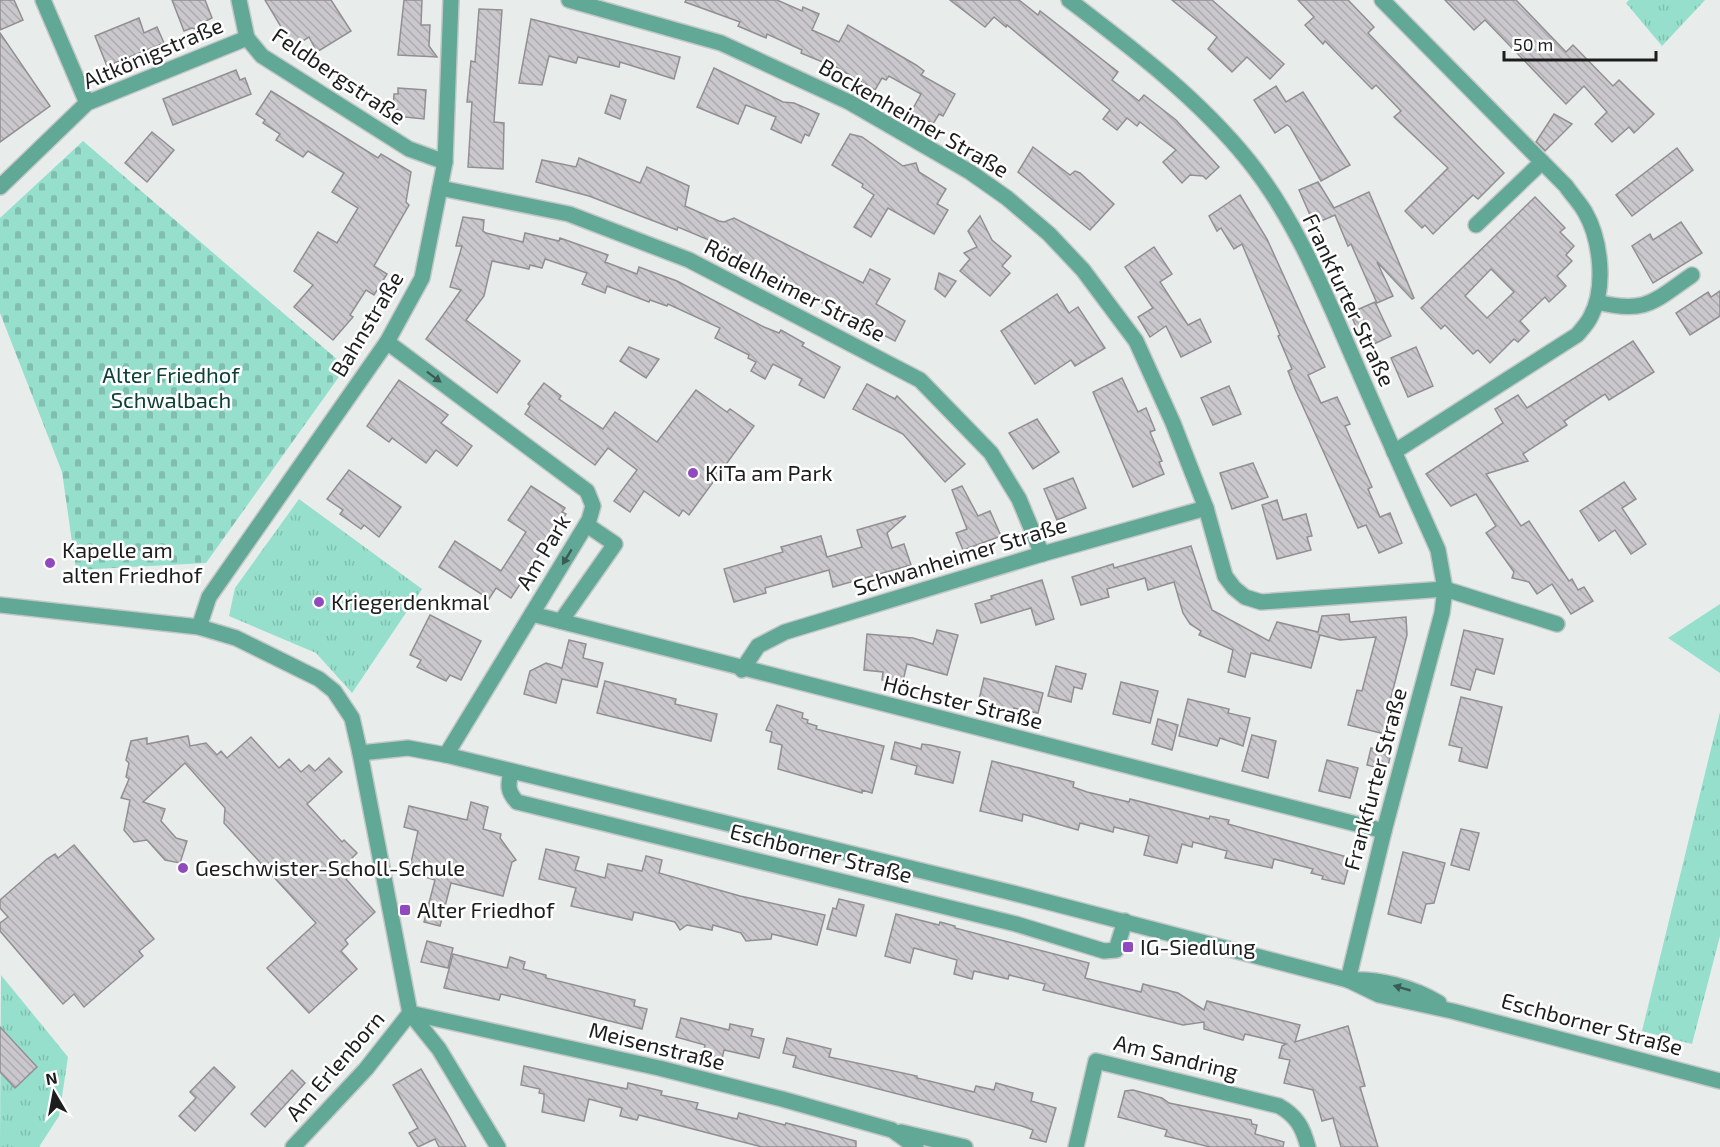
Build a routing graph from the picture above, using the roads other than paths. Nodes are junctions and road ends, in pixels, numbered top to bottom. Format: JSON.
{"nodes":[{"id":1,"x":43,"y":0,"type":"edge"},
{"id":2,"x":239,"y":0,"type":"edge"},
{"id":3,"x":451,"y":0,"type":"edge"},
{"id":4,"x":569,"y":0,"type":"edge"},
{"id":5,"x":1069,"y":0,"type":"edge"},
{"id":6,"x":1382,"y":0,"type":"edge"},
{"id":7,"x":247,"y":38,"type":"junction"},
{"id":8,"x":87,"y":103,"type":"junction"},
{"id":9,"x":444,"y":162,"type":"junction"},
{"id":10,"x":1542,"y":162,"type":"junction"},
{"id":11,"x":0,"y":187,"type":"edge"},
{"id":12,"x":441,"y":188,"type":"junction"},
{"id":13,"x":1476,"y":225,"type":"dead end"},
{"id":14,"x":1692,"y":275,"type":"dead end"},
{"id":15,"x":1597,"y":302,"type":"junction"},
{"id":16,"x":387,"y":342,"type":"junction"},
{"id":17,"x":1394,"y":452,"type":"junction"},
{"id":18,"x":1206,"y":508,"type":"junction"},
{"id":19,"x":587,"y":525,"type":"junction"},
{"id":20,"x":1042,"y":554,"type":"junction"},
{"id":21,"x":1444,"y":589,"type":"junction"},
{"id":22,"x":0,"y":605,"type":"edge"},
{"id":23,"x":532,"y":614,"type":"junction"},
{"id":24,"x":561,"y":621,"type":"junction"},
{"id":25,"x":1557,"y":624,"type":"dead end"},
{"id":26,"x":199,"y":627,"type":"junction"},
{"id":27,"x":742,"y":670,"type":"junction"},
{"id":28,"x":360,"y":753,"type":"junction"},
{"id":29,"x":446,"y":755,"type":"junction"},
{"id":30,"x":511,"y":772,"type":"junction"},
{"id":31,"x":1384,"y":831,"type":"junction"},
{"id":32,"x":1125,"y":921,"type":"junction"},
{"id":33,"x":1348,"y":980,"type":"junction"},
{"id":34,"x":410,"y":1013,"type":"junction"},
{"id":35,"x":1720,"y":1081,"type":"edge"},
{"id":36,"x":892,"y":1130,"type":"junction"},
{"id":37,"x":294,"y":1147,"type":"edge"},
{"id":38,"x":498,"y":1147,"type":"edge"},
{"id":39,"x":916,"y":1147,"type":"edge"},
{"id":40,"x":964,"y":1147,"type":"edge"},
{"id":41,"x":1076,"y":1147,"type":"edge"},
{"id":42,"x":1308,"y":1147,"type":"edge"}],
"edges":[{"from":1,"to":8,"type":"street"},
{"from":2,"to":7,"type":"street","name":"Feldbergstraße"},
{"from":3,"to":9,"type":"street","name":"Bahnstraße"},
{"from":4,"to":18,"type":"street","name":"Bockenheimer Straße"},
{"from":5,"to":17,"type":"street","name":"Frankfurter Straße"},
{"from":6,"to":10,"type":"street"},
{"from":7,"to":8,"type":"street","name":"Altkönigstraße"},
{"from":7,"to":9,"type":"street","name":"Feldbergstraße"},
{"from":8,"to":11,"type":"street","name":"Altkönigstraße"},
{"from":9,"to":12,"type":"street","name":"Bahnstraße"},
{"from":10,"to":13,"type":"street"},
{"from":10,"to":15,"type":"street"},
{"from":12,"to":16,"type":"street","name":"Bahnstraße"},
{"from":12,"to":20,"type":"street","name":"Rödelheimer Straße"},
{"from":14,"to":15,"type":"street"},
{"from":15,"to":17,"type":"street"},
{"from":16,"to":19,"type":"street","name":"Am Park","one_way":true},
{"from":16,"to":26,"type":"street","name":"Bahnstraße"},
{"from":17,"to":21,"type":"street","name":"Frankfurter Straße"},
{"from":18,"to":20,"type":"street","name":"Schwanheimer Straße"},
{"from":18,"to":21,"type":"street","name":"Bockenheimer Straße"},
{"from":19,"to":23,"type":"street","name":"Am Park","one_way":true},
{"from":19,"to":24,"type":"street"},
{"from":20,"to":27,"type":"street","name":"Schwanheimer Straße"},
{"from":21,"to":25,"type":"street"},
{"from":21,"to":31,"type":"street","name":"Frankfurter Straße"},
{"from":22,"to":26,"type":"street"},
{"from":23,"to":24,"type":"street","name":"Höchster Straße"},
{"from":23,"to":29,"type":"street","name":"Am Park"},
{"from":24,"to":27,"type":"street","name":"Höchster Straße"},
{"from":26,"to":28,"type":"street"},
{"from":27,"to":31,"type":"street","name":"Höchster Straße"},
{"from":28,"to":29,"type":"street","name":"Eschborner Straße"},
{"from":28,"to":34,"type":"street"},
{"from":29,"to":30,"type":"street","name":"Eschborner Straße"},
{"from":30,"to":32,"type":"street","name":"Eschborner Straße"},
{"from":30,"to":32,"type":"street","name":"Eschborner Straße"},
{"from":31,"to":33,"type":"street","name":"Frankfurter Straße"},
{"from":32,"to":33,"type":"street","name":"Eschborner Straße"},
{"from":33,"to":35,"type":"street","name":"Eschborner Straße"},
{"from":34,"to":36,"type":"street","name":"Meisenstraße"},
{"from":34,"to":37,"type":"street","name":"Am Erlenborn"},
{"from":34,"to":38,"type":"street"},
{"from":36,"to":39,"type":"street","name":"Meisenstraße"},
{"from":36,"to":40,"type":"street","name":"Meisenstraße"},
{"from":41,"to":42,"type":"street","name":"Am Sandring"}]}
